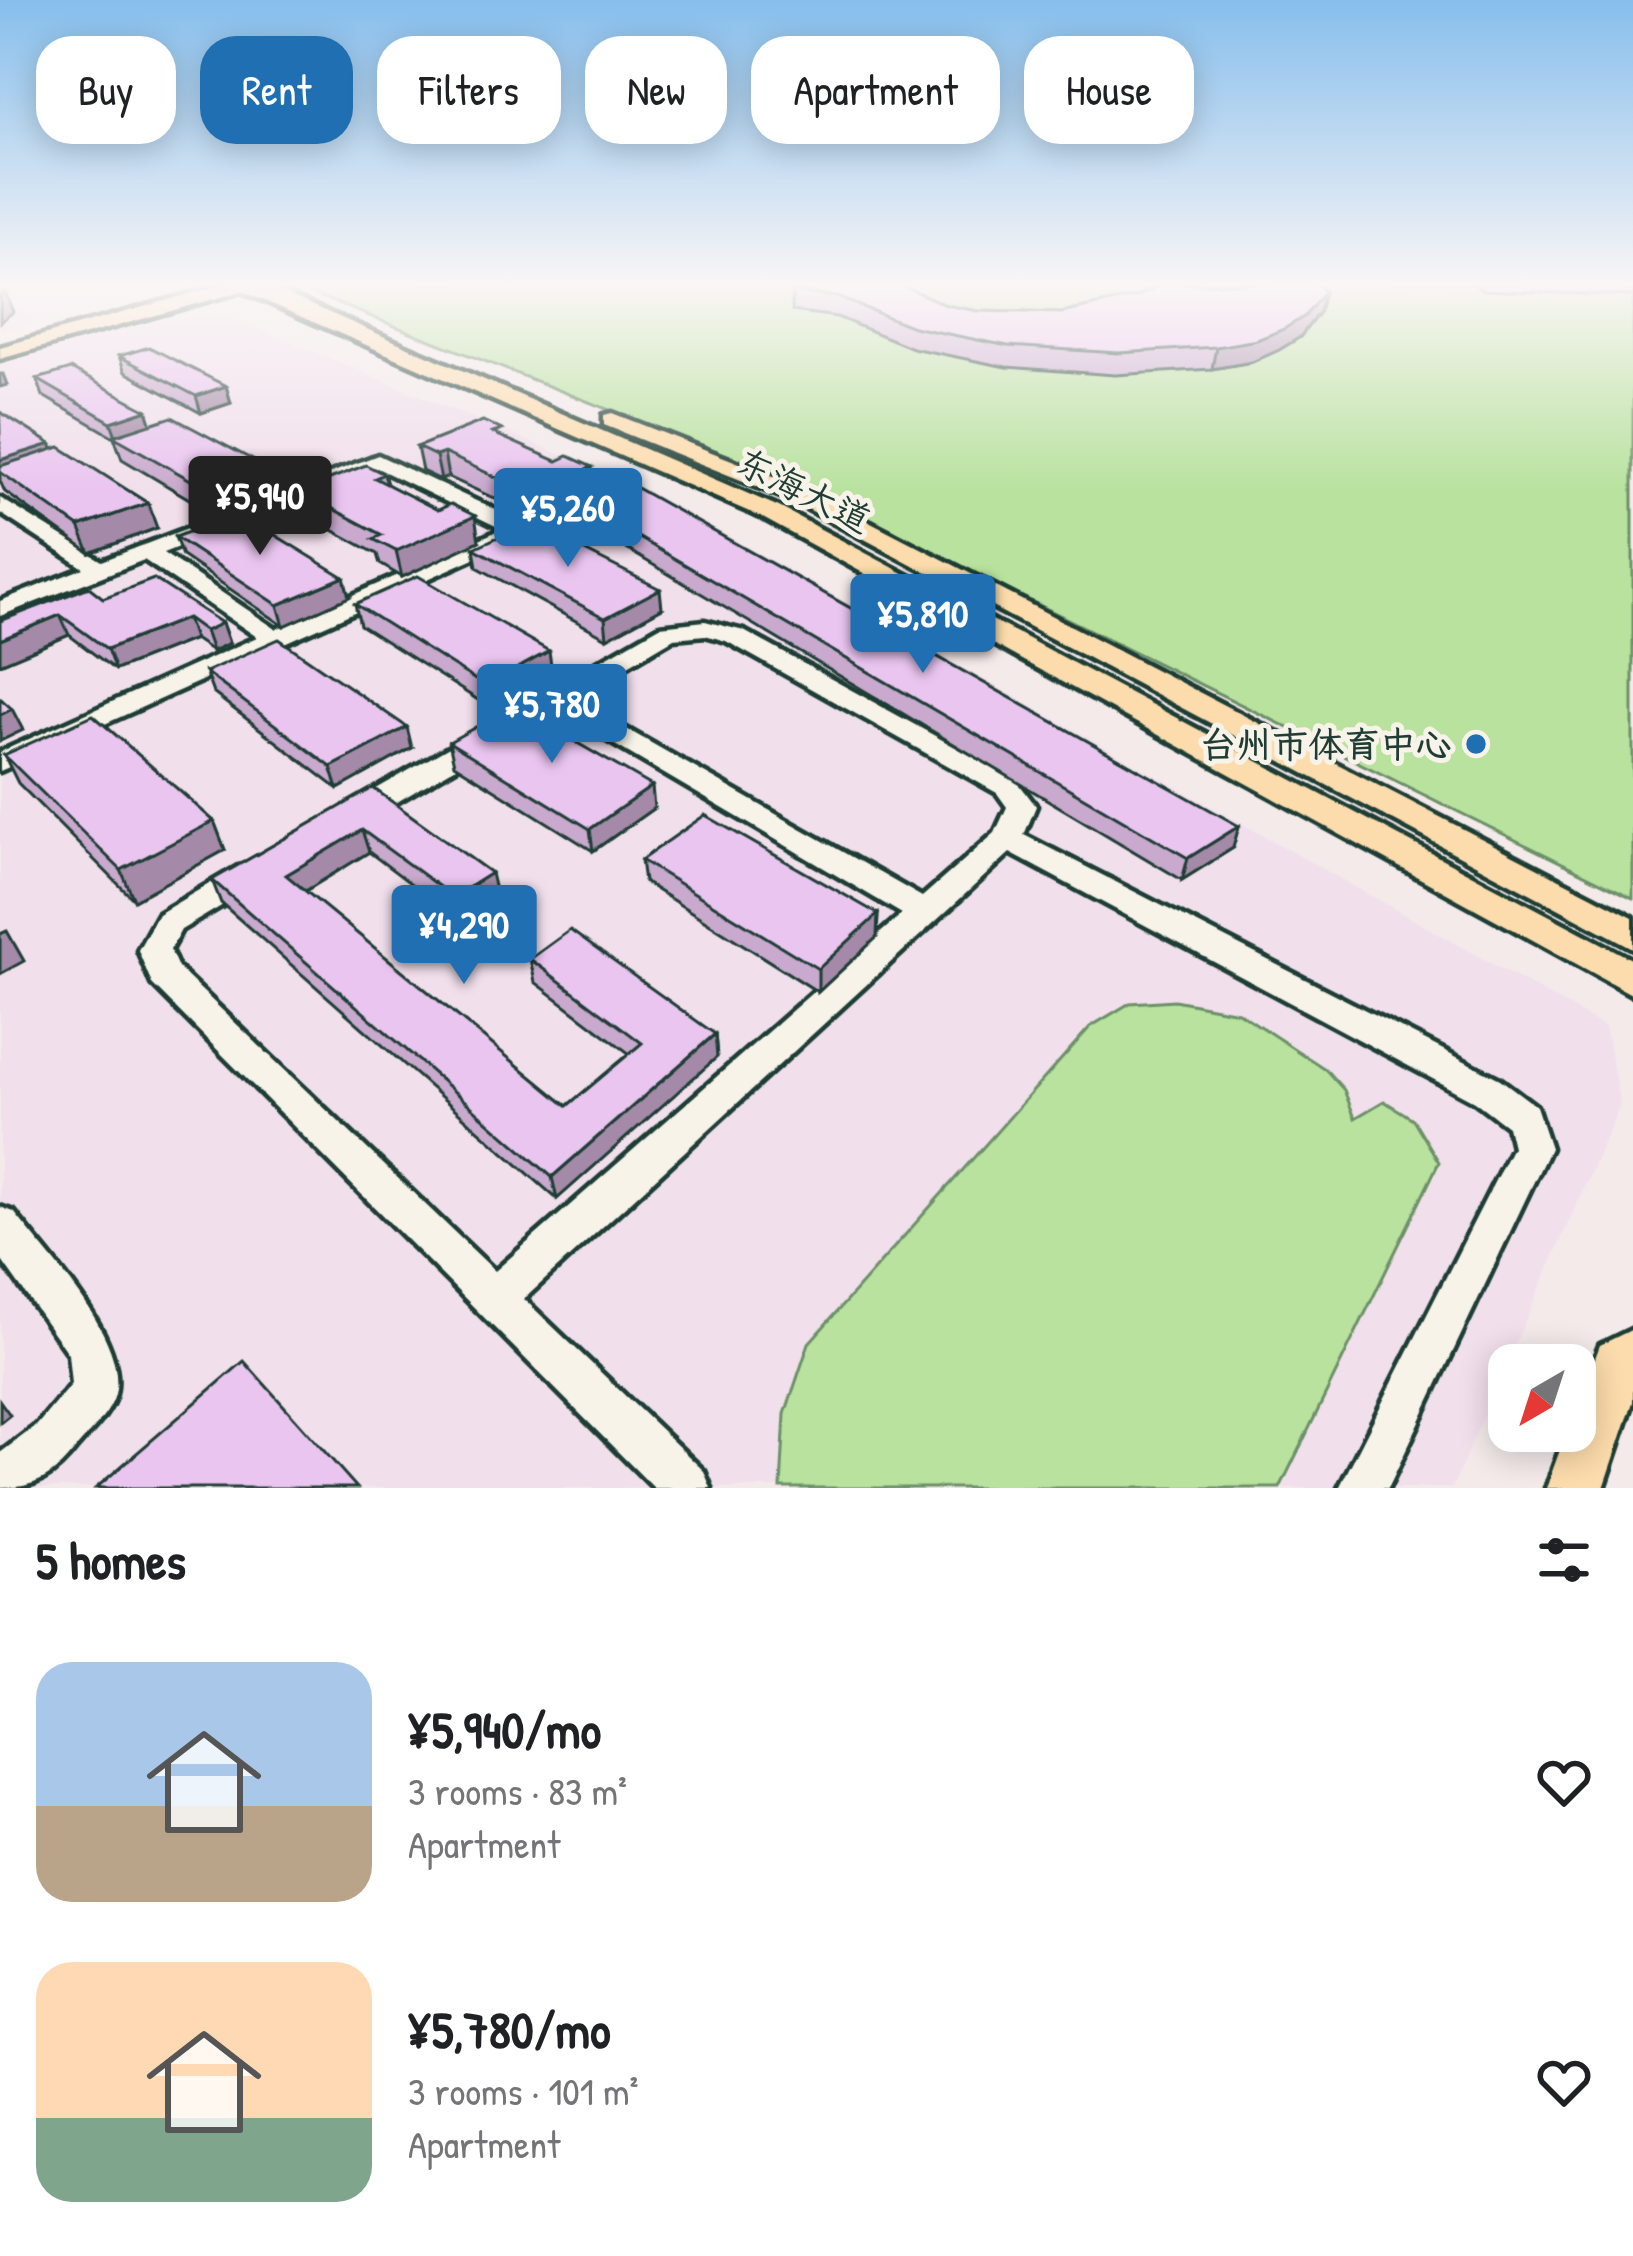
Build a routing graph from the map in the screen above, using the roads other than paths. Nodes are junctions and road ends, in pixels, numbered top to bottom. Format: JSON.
{"nodes":[{"id":1,"x":408,"y":352,"type":"edge"},
{"id":2,"x":431,"y":352,"type":"edge"},
{"id":3,"x":619,"y":484,"type":"dead end"},
{"id":4,"x":0,"y":504,"type":"edge"},
{"id":5,"x":521,"y":530,"type":"junction"},
{"id":6,"x":147,"y":552,"type":"junction"},
{"id":7,"x":101,"y":570,"type":"junction"},
{"id":8,"x":0,"y":609,"type":"edge"},
{"id":9,"x":274,"y":638,"type":"junction"},
{"id":10,"x":554,"y":698,"type":"junction"},
{"id":11,"x":0,"y":762,"type":"edge"},
{"id":12,"x":331,"y":828,"type":"edge"},
{"id":13,"x":1007,"y":839,"type":"junction"},
{"id":14,"x":270,"y":863,"type":"edge"},
{"id":15,"x":923,"y":912,"type":"junction"},
{"id":16,"x":1633,"y":934,"type":"edge"},
{"id":17,"x":1633,"y":979,"type":"edge"},
{"id":18,"x":0,"y":1225,"type":"edge"},
{"id":19,"x":495,"y":1298,"type":"junction"},
{"id":20,"x":1633,"y":1355,"type":"edge"},
{"id":21,"x":0,"y":1482,"type":"edge"},
{"id":22,"x":687,"y":1488,"type":"edge"},
{"id":23,"x":1363,"y":1488,"type":"edge"},
{"id":24,"x":1575,"y":1488,"type":"edge"}],
"edges":[{"from":1,"to":17,"type":"main road","name":"东海大道"},
{"from":2,"to":16,"type":"main road","name":"东海大道"},
{"from":3,"to":5,"type":"lane"},
{"from":4,"to":7,"type":"lane"},
{"from":5,"to":6,"type":"lane"},
{"from":5,"to":9,"type":"lane"},
{"from":6,"to":7,"type":"lane"},
{"from":6,"to":9,"type":"lane"},
{"from":7,"to":8,"type":"lane"},
{"from":9,"to":11,"type":"lane"},
{"from":10,"to":12,"type":"lane"},
{"from":10,"to":13,"type":"lane"},
{"from":10,"to":15,"type":"lane"},
{"from":13,"to":15,"type":"lane"},
{"from":13,"to":23,"type":"lane"},
{"from":14,"to":19,"type":"lane"},
{"from":15,"to":19,"type":"lane"},
{"from":18,"to":21,"type":"lane"},
{"from":19,"to":22,"type":"lane"},
{"from":20,"to":24,"type":"main road"}]}
